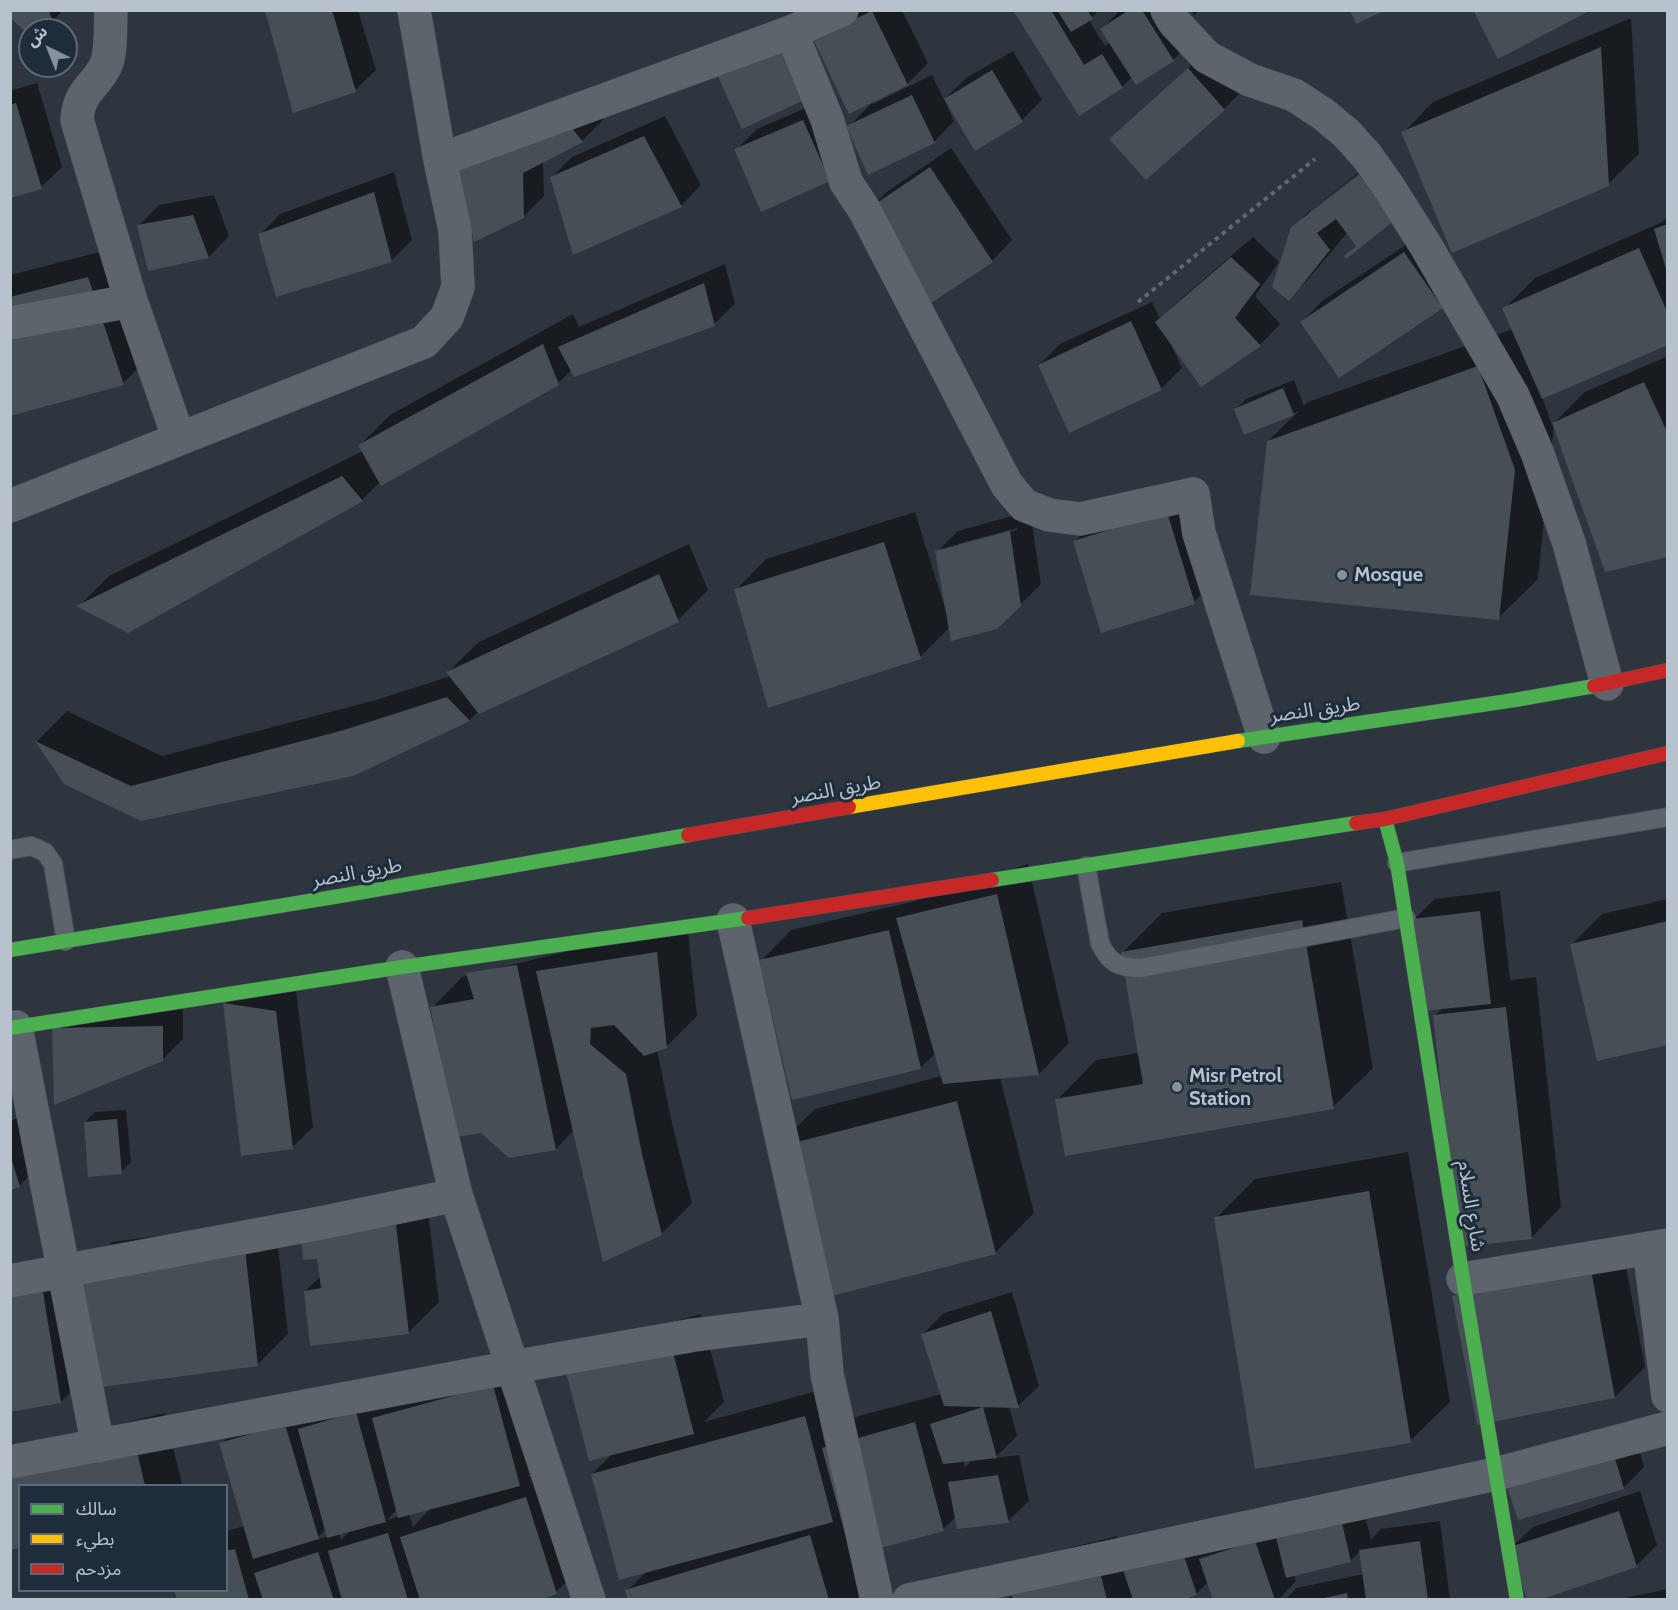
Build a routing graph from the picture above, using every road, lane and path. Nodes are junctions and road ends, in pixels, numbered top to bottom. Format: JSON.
{"nodes":[{"id":1,"x":111,"y":10,"type":"edge"},
{"id":2,"x":414,"y":10,"type":"edge"},
{"id":3,"x":1167,"y":10,"type":"edge"},
{"id":4,"x":840,"y":11,"type":"edge"},
{"id":5,"x":791,"y":32,"type":"junction"},
{"id":6,"x":1346,"y":133,"type":"junction"},
{"id":7,"x":440,"y":160,"type":"junction"},
{"id":8,"x":131,"y":302,"type":"junction"},
{"id":9,"x":1138,"y":302,"type":"dead end"},
{"id":10,"x":10,"y":323,"type":"edge"},
{"id":11,"x":179,"y":439,"type":"junction"},
{"id":12,"x":10,"y":506,"type":"edge"},
{"id":13,"x":1668,"y":670,"type":"edge"},
{"id":14,"x":1607,"y":684,"type":"junction"},
{"id":15,"x":1264,"y":737,"type":"junction"},
{"id":16,"x":1668,"y":753,"type":"edge"},
{"id":17,"x":1668,"y":817,"type":"edge"},
{"id":18,"x":1385,"y":819,"type":"junction"},
{"id":19,"x":10,"y":850,"type":"edge"},
{"id":20,"x":1397,"y":863,"type":"junction"},
{"id":21,"x":1086,"y":866,"type":"junction"},
{"id":22,"x":1406,"y":918,"type":"junction"},
{"id":23,"x":733,"y":920,"type":"junction"},
{"id":24,"x":66,"y":941,"type":"junction"},
{"id":25,"x":10,"y":950,"type":"edge"},
{"id":26,"x":402,"y":968,"type":"junction"},
{"id":27,"x":13,"y":1028,"type":"edge"},
{"id":28,"x":456,"y":1194,"type":"junction"},
{"id":29,"x":1658,"y":1246,"type":"edge"},
{"id":30,"x":64,"y":1270,"type":"junction"},
{"id":31,"x":1462,"y":1279,"type":"junction"},
{"id":32,"x":10,"y":1281,"type":"edge"},
{"id":33,"x":822,"y":1319,"type":"junction"},
{"id":34,"x":513,"y":1367,"type":"junction"},
{"id":35,"x":1668,"y":1396,"type":"edge"},
{"id":36,"x":1668,"y":1428,"type":"edge"},
{"id":37,"x":98,"y":1446,"type":"junction"},
{"id":38,"x":10,"y":1462,"type":"edge"},
{"id":39,"x":1496,"y":1474,"type":"junction"},
{"id":40,"x":589,"y":1599,"type":"edge"},
{"id":41,"x":877,"y":1599,"type":"edge"},
{"id":42,"x":909,"y":1599,"type":"edge"},
{"id":43,"x":1517,"y":1599,"type":"edge"}],
"edges":[{"from":1,"to":8,"type":"street"},
{"from":2,"to":7,"type":"street"},
{"from":3,"to":6,"type":"street"},
{"from":4,"to":5,"type":"street"},
{"from":5,"to":7,"type":"street"},
{"from":5,"to":15,"type":"street"},
{"from":6,"to":9,"type":"path"},
{"from":6,"to":14,"type":"street"},
{"from":7,"to":11,"type":"street"},
{"from":8,"to":10,"type":"street"},
{"from":8,"to":11,"type":"street"},
{"from":11,"to":12,"type":"street"},
{"from":13,"to":14,"type":"main road","name":"طريق النصر"},
{"from":14,"to":15,"type":"main road","name":"طريق النصر"},
{"from":15,"to":24,"type":"main road","name":"طريق النصر"},
{"from":16,"to":18,"type":"main road"},
{"from":17,"to":20,"type":"lane"},
{"from":18,"to":20,"type":"main road","name":"شارع السلام"},
{"from":18,"to":21,"type":"main road"},
{"from":19,"to":24,"type":"lane"},
{"from":20,"to":22,"type":"main road","name":"شارع السلام"},
{"from":21,"to":22,"type":"lane"},
{"from":21,"to":23,"type":"main road"},
{"from":22,"to":31,"type":"main road","name":"شارع السلام"},
{"from":23,"to":26,"type":"main road"},
{"from":23,"to":33,"type":"street"},
{"from":24,"to":25,"type":"main road","name":"طريق النصر"},
{"from":26,"to":27,"type":"main road"},
{"from":26,"to":28,"type":"street"},
{"from":27,"to":30,"type":"street"},
{"from":28,"to":30,"type":"street"},
{"from":28,"to":34,"type":"street"},
{"from":29,"to":31,"type":"street"},
{"from":29,"to":35,"type":"street"},
{"from":30,"to":32,"type":"street"},
{"from":30,"to":37,"type":"street"},
{"from":31,"to":39,"type":"main road","name":"شارع السلام"},
{"from":33,"to":34,"type":"street"},
{"from":33,"to":41,"type":"street"},
{"from":34,"to":37,"type":"street"},
{"from":34,"to":40,"type":"street"},
{"from":36,"to":39,"type":"street"},
{"from":37,"to":38,"type":"street"},
{"from":39,"to":42,"type":"street"},
{"from":39,"to":43,"type":"main road","name":"شارع السلام"}]}
